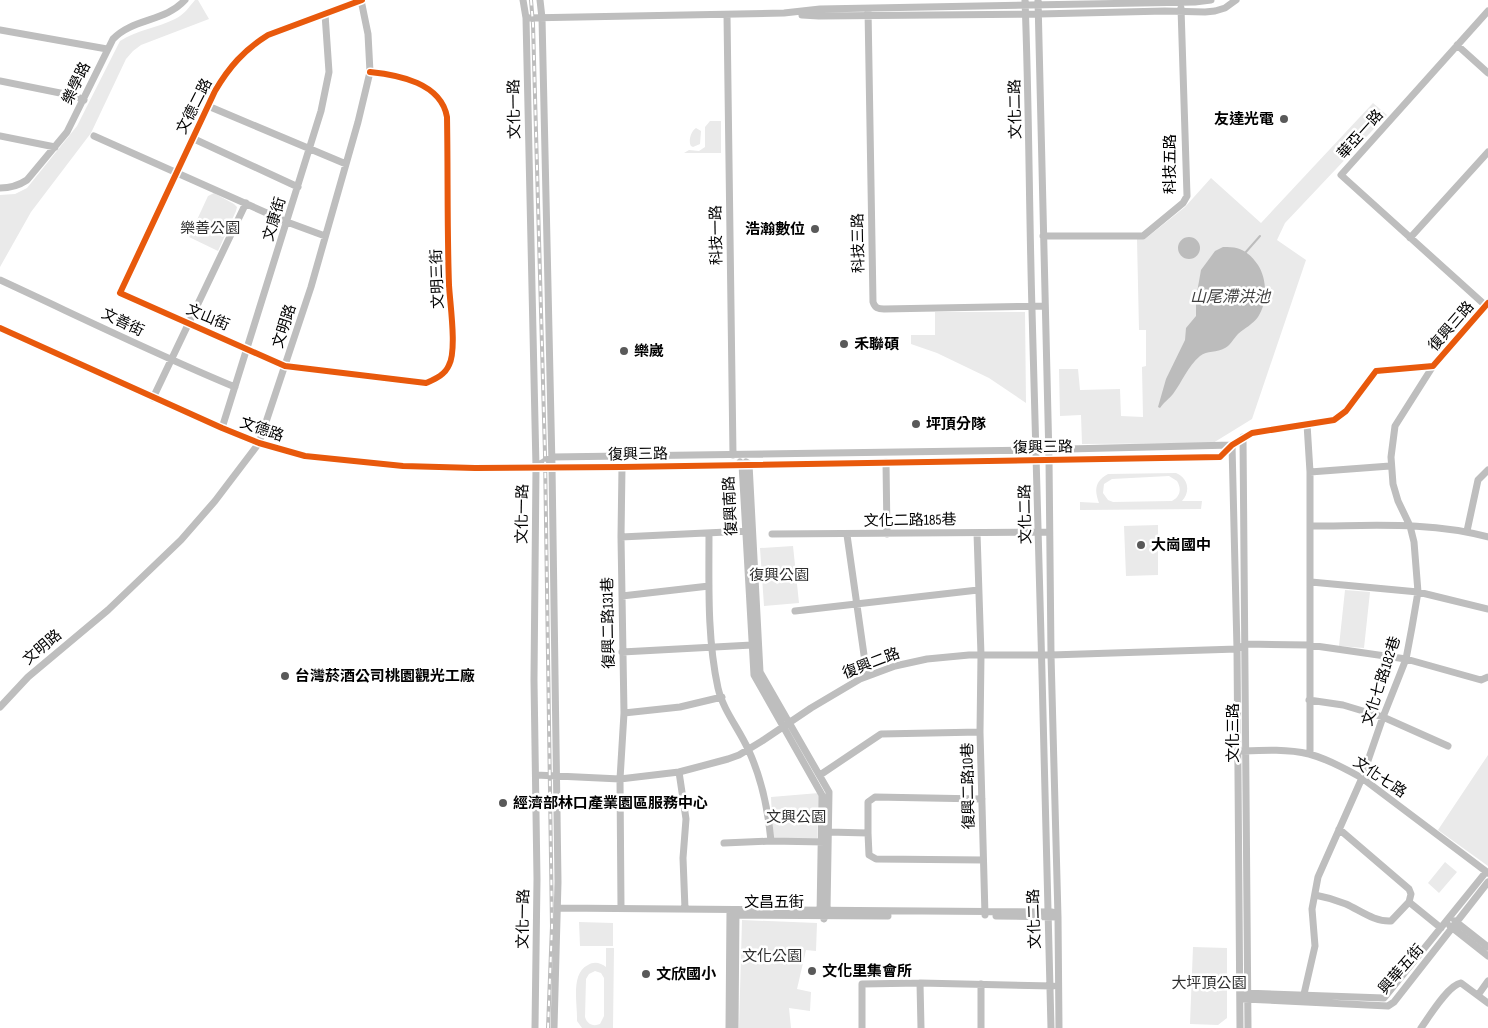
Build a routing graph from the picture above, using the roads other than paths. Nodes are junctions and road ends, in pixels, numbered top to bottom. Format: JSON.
{"nodes":[{"id":1,"x":184,"y":0,"type":"edge"},
{"id":2,"x":361,"y":0,"type":"edge"},
{"id":3,"x":523,"y":0,"type":"edge"},
{"id":4,"x":540,"y":0,"type":"edge"},
{"id":5,"x":1211,"y":0,"type":"edge"},
{"id":6,"x":1236,"y":0,"type":"edge"},
{"id":7,"x":1181,"y":2,"type":"junction"},
{"id":8,"x":1025,"y":3,"type":"edge"},
{"id":9,"x":1038,"y":3,"type":"edge"},
{"id":10,"x":1181,"y":11,"type":"junction"},
{"id":11,"x":1488,"y":11,"type":"edge"},
{"id":12,"x":868,"y":12,"type":"junction"},
{"id":13,"x":325,"y":14,"type":"junction"},
{"id":14,"x":1025,"y":14,"type":"junction"},
{"id":15,"x":1038,"y":14,"type":"junction"},
{"id":16,"x":727,"y":15,"type":"junction"},
{"id":17,"x":526,"y":18,"type":"junction"},
{"id":18,"x":542,"y":18,"type":"junction"},
{"id":19,"x":0,"y":30,"type":"edge"},
{"id":20,"x":1457,"y":45,"type":"junction"},
{"id":21,"x":107,"y":49,"type":"junction"},
{"id":22,"x":370,"y":72,"type":"junction"},
{"id":23,"x":1488,"y":73,"type":"edge"},
{"id":24,"x":0,"y":81,"type":"edge"},
{"id":25,"x":84,"y":100,"type":"junction"},
{"id":26,"x":208,"y":106,"type":"junction"},
{"id":27,"x":0,"y":136,"type":"edge"},
{"id":28,"x":94,"y":136,"type":"dead end"},
{"id":29,"x":192,"y":138,"type":"junction"},
{"id":30,"x":54,"y":147,"type":"junction"},
{"id":31,"x":310,"y":150,"type":"junction"},
{"id":32,"x":1488,"y":152,"type":"edge"},
{"id":33,"x":346,"y":164,"type":"junction"},
{"id":34,"x":176,"y":172,"type":"junction"},
{"id":35,"x":298,"y":187,"type":"junction"},
{"id":36,"x":0,"y":188,"type":"edge"},
{"id":37,"x":246,"y":203,"type":"junction"},
{"id":38,"x":287,"y":222,"type":"junction"},
{"id":39,"x":325,"y":236,"type":"junction"},
{"id":40,"x":1043,"y":236,"type":"junction"},
{"id":41,"x":1410,"y":238,"type":"junction"},
{"id":42,"x":0,"y":280,"type":"edge"},
{"id":43,"x":120,"y":293,"type":"joint"},
{"id":44,"x":1487,"y":304,"type":"edge"},
{"id":45,"x":1032,"y":306,"type":"junction"},
{"id":46,"x":1044,"y":306,"type":"junction"},
{"id":47,"x":189,"y":323,"type":"junction"},
{"id":48,"x":0,"y":328,"type":"edge"},
{"id":49,"x":248,"y":348,"type":"junction"},
{"id":50,"x":171,"y":361,"type":"junction"},
{"id":51,"x":285,"y":366,"type":"junction"},
{"id":52,"x":1433,"y":366,"type":"junction"},
{"id":53,"x":235,"y":387,"type":"junction"},
{"id":54,"x":153,"y":398,"type":"junction"},
{"id":55,"x":1307,"y":424,"type":"junction"},
{"id":56,"x":222,"y":428,"type":"junction"},
{"id":57,"x":1243,"y":437,"type":"junction"},
{"id":58,"x":259,"y":443,"type":"junction"},
{"id":59,"x":1232,"y":445,"type":"junction"},
{"id":60,"x":1037,"y":450,"type":"junction"},
{"id":61,"x":1048,"y":450,"type":"junction"},
{"id":62,"x":823,"y":453,"type":"junction"},
{"id":63,"x":733,"y":455,"type":"junction"},
{"id":64,"x":552,"y":457,"type":"junction"},
{"id":65,"x":1037,"y":459,"type":"junction"},
{"id":66,"x":1048,"y":459,"type":"junction"},
{"id":67,"x":886,"y":462,"type":"junction"},
{"id":68,"x":823,"y":463,"type":"junction"},
{"id":69,"x":745,"y":464,"type":"junction"},
{"id":70,"x":552,"y":466,"type":"junction"},
{"id":71,"x":1390,"y":466,"type":"junction"},
{"id":72,"x":536,"y":467,"type":"junction"},
{"id":73,"x":622,"y":467,"type":"junction"},
{"id":74,"x":1488,"y":470,"type":"edge"},
{"id":75,"x":1310,"y":472,"type":"junction"},
{"id":76,"x":1310,"y":526,"type":"junction"},
{"id":77,"x":1410,"y":526,"type":"junction"},
{"id":78,"x":754,"y":530,"type":"junction"},
{"id":79,"x":745,"y":531,"type":"junction"},
{"id":80,"x":1467,"y":531,"type":"junction"},
{"id":81,"x":1039,"y":532,"type":"junction"},
{"id":82,"x":1049,"y":532,"type":"junction"},
{"id":83,"x":709,"y":533,"type":"junction"},
{"id":84,"x":976,"y":533,"type":"junction"},
{"id":85,"x":772,"y":534,"type":"dead end"},
{"id":86,"x":887,"y":534,"type":"junction"},
{"id":87,"x":847,"y":535,"type":"junction"},
{"id":88,"x":1488,"y":536,"type":"edge"},
{"id":89,"x":621,"y":537,"type":"junction"},
{"id":90,"x":1310,"y":582,"type":"junction"},
{"id":91,"x":709,"y":586,"type":"junction"},
{"id":92,"x":978,"y":590,"type":"junction"},
{"id":93,"x":1418,"y":592,"type":"junction"},
{"id":94,"x":622,"y":596,"type":"junction"},
{"id":95,"x":856,"y":603,"type":"junction"},
{"id":96,"x":1488,"y":609,"type":"edge"},
{"id":97,"x":795,"y":611,"type":"dead end"},
{"id":98,"x":1246,"y":644,"type":"junction"},
{"id":99,"x":752,"y":645,"type":"junction"},
{"id":100,"x":1309,"y":645,"type":"junction"},
{"id":101,"x":713,"y":647,"type":"junction"},
{"id":102,"x":1237,"y":649,"type":"junction"},
{"id":103,"x":622,"y":652,"type":"junction"},
{"id":104,"x":981,"y":655,"type":"junction"},
{"id":105,"x":1042,"y":655,"type":"junction"},
{"id":106,"x":1051,"y":655,"type":"junction"},
{"id":107,"x":1406,"y":659,"type":"junction"},
{"id":108,"x":868,"y":676,"type":"junction"},
{"id":109,"x":1487,"y":678,"type":"edge"},
{"id":110,"x":722,"y":697,"type":"junction"},
{"id":111,"x":1309,"y":700,"type":"junction"},
{"id":112,"x":775,"y":705,"type":"junction"},
{"id":113,"x":0,"y":707,"type":"edge"},
{"id":114,"x":624,"y":713,"type":"junction"},
{"id":115,"x":1383,"y":717,"type":"junction"},
{"id":116,"x":787,"y":725,"type":"junction"},
{"id":117,"x":980,"y":732,"type":"junction"},
{"id":118,"x":1448,"y":746,"type":"dead end"},
{"id":119,"x":748,"y":749,"type":"junction"},
{"id":120,"x":1247,"y":750,"type":"junction"},
{"id":121,"x":1238,"y":751,"type":"junction"},
{"id":122,"x":1310,"y":754,"type":"junction"},
{"id":123,"x":679,"y":772,"type":"junction"},
{"id":124,"x":536,"y":775,"type":"junction"},
{"id":125,"x":820,"y":775,"type":"junction"},
{"id":126,"x":556,"y":776,"type":"junction"},
{"id":127,"x":1362,"y":778,"type":"junction"},
{"id":128,"x":620,"y":779,"type":"junction"},
{"id":129,"x":982,"y":799,"type":"junction"},
{"id":130,"x":1339,"y":829,"type":"junction"},
{"id":131,"x":828,"y":832,"type":"junction"},
{"id":132,"x":868,"y":833,"type":"junction"},
{"id":133,"x":771,"y":841,"type":"junction"},
{"id":134,"x":724,"y":842,"type":"dead end"},
{"id":135,"x":824,"y":842,"type":"junction"},
{"id":136,"x":984,"y":860,"type":"junction"},
{"id":137,"x":1487,"y":872,"type":"edge"},
{"id":138,"x":1488,"y":882,"type":"edge"},
{"id":139,"x":1315,"y":895,"type":"junction"},
{"id":140,"x":1409,"y":902,"type":"junction"},
{"id":141,"x":557,"y":908,"type":"junction"},
{"id":142,"x":621,"y":908,"type":"junction"},
{"id":143,"x":685,"y":909,"type":"junction"},
{"id":144,"x":734,"y":912,"type":"junction"},
{"id":145,"x":823,"y":914,"type":"junction"},
{"id":146,"x":985,"y":914,"type":"junction"},
{"id":147,"x":1048,"y":915,"type":"junction"},
{"id":148,"x":1058,"y":915,"type":"junction"},
{"id":149,"x":1446,"y":923,"type":"junction"},
{"id":150,"x":1455,"y":925,"type":"junction"},
{"id":151,"x":1488,"y":947,"type":"edge"},
{"id":152,"x":1488,"y":956,"type":"edge"},
{"id":153,"x":1488,"y":981,"type":"edge"},
{"id":154,"x":920,"y":983,"type":"junction"},
{"id":155,"x":981,"y":984,"type":"junction"},
{"id":156,"x":1050,"y":986,"type":"junction"},
{"id":157,"x":1059,"y":986,"type":"junction"},
{"id":158,"x":1304,"y":994,"type":"junction"},
{"id":159,"x":1478,"y":995,"type":"junction"},
{"id":160,"x":1245,"y":996,"type":"junction"},
{"id":161,"x":1488,"y":1003,"type":"edge"},
{"id":162,"x":732,"y":1004,"type":"junction"},
{"id":163,"x":535,"y":1028,"type":"edge"},
{"id":164,"x":554,"y":1028,"type":"edge"},
{"id":165,"x":729,"y":1028,"type":"edge"},
{"id":166,"x":736,"y":1028,"type":"edge"},
{"id":167,"x":862,"y":1028,"type":"edge"},
{"id":168,"x":920,"y":1028,"type":"edge"},
{"id":169,"x":981,"y":1028,"type":"edge"},
{"id":170,"x":1051,"y":1028,"type":"edge"},
{"id":171,"x":1059,"y":1028,"type":"edge"},
{"id":172,"x":1240,"y":1028,"type":"edge"},
{"id":173,"x":1248,"y":1028,"type":"edge"},
{"id":174,"x":1421,"y":1028,"type":"edge"}],
"edges":[{"from":1,"to":21,"type":"street","name":"樂學路"},
{"from":2,"to":13,"type":"street","name":"文德二路"},
{"from":2,"to":22,"type":"street","name":"文明路"},
{"from":3,"to":17,"type":"street","name":"文化一路"},
{"from":4,"to":18,"type":"street","name":"文化一路"},
{"from":5,"to":7,"type":"street"},
{"from":6,"to":10,"type":"street"},
{"from":7,"to":9,"type":"street"},
{"from":7,"to":10,"type":"street","name":"科技五路"},
{"from":8,"to":9,"type":"street"},
{"from":8,"to":12,"type":"street"},
{"from":8,"to":14,"type":"street","name":"文化二路"},
{"from":9,"to":15,"type":"street","name":"文化二路"},
{"from":10,"to":15,"type":"street"},
{"from":10,"to":40,"type":"street","name":"科技五路"},
{"from":11,"to":20,"type":"street","name":"華亞一路"},
{"from":12,"to":14,"type":"street"},
{"from":12,"to":16,"type":"street"},
{"from":12,"to":45,"type":"street","name":"科技三路"},
{"from":13,"to":26,"type":"street","name":"文德二路"},
{"from":13,"to":31,"type":"street","name":"文康街"},
{"from":14,"to":15,"type":"street"},
{"from":14,"to":45,"type":"street","name":"文化二路"},
{"from":15,"to":40,"type":"street","name":"文化二路"},
{"from":16,"to":18,"type":"street"},
{"from":16,"to":63,"type":"street","name":"科技一路"},
{"from":17,"to":18,"type":"street"},
{"from":17,"to":72,"type":"street","name":"文化一路"},
{"from":18,"to":64,"type":"street","name":"文化一路"},
{"from":19,"to":21,"type":"street"},
{"from":20,"to":23,"type":"street"},
{"from":20,"to":41,"type":"street","name":"華亞一路"},
{"from":21,"to":25,"type":"street","name":"樂學路"},
{"from":22,"to":33,"type":"street","name":"文明路"},
{"from":22,"to":51,"type":"street","name":"文明三街"},
{"from":24,"to":25,"type":"street"},
{"from":25,"to":30,"type":"street","name":"樂學路"},
{"from":26,"to":29,"type":"street","name":"文德二路"},
{"from":26,"to":31,"type":"street"},
{"from":27,"to":30,"type":"street"},
{"from":28,"to":34,"type":"street"},
{"from":29,"to":34,"type":"street","name":"文德二路"},
{"from":29,"to":35,"type":"street"},
{"from":30,"to":36,"type":"street","name":"樂學路"},
{"from":31,"to":33,"type":"street"},
{"from":31,"to":35,"type":"street","name":"文康街"},
{"from":32,"to":41,"type":"street"},
{"from":33,"to":39,"type":"street","name":"文明路"},
{"from":34,"to":37,"type":"street"},
{"from":34,"to":43,"type":"street","name":"文德二路"},
{"from":35,"to":38,"type":"street","name":"文康街"},
{"from":37,"to":38,"type":"street"},
{"from":37,"to":47,"type":"street"},
{"from":38,"to":39,"type":"street"},
{"from":38,"to":49,"type":"street","name":"文康街"},
{"from":39,"to":51,"type":"street","name":"文明路"},
{"from":40,"to":46,"type":"street","name":"文化二路"},
{"from":41,"to":44,"type":"street","name":"華亞一路"},
{"from":42,"to":50,"type":"street","name":"文善街"},
{"from":43,"to":47,"type":"street","name":"文山街"},
{"from":44,"to":52,"type":"street","name":"復興三路"},
{"from":45,"to":46,"type":"street","name":"科技三路"},
{"from":45,"to":60,"type":"street","name":"文化二路"},
{"from":46,"to":61,"type":"street","name":"文化二路"},
{"from":47,"to":49,"type":"street","name":"文山街"},
{"from":47,"to":50,"type":"street"},
{"from":48,"to":54,"type":"street","name":"文德路"},
{"from":49,"to":51,"type":"street","name":"文山街"},
{"from":49,"to":53,"type":"street","name":"文康街"},
{"from":50,"to":53,"type":"street","name":"文善街"},
{"from":50,"to":54,"type":"street"},
{"from":51,"to":58,"type":"street","name":"文明路"},
{"from":52,"to":55,"type":"street","name":"復興三路"},
{"from":52,"to":71,"type":"street","name":"文化七路182巷"},
{"from":53,"to":56,"type":"street","name":"文康街"},
{"from":54,"to":56,"type":"street","name":"文德路"},
{"from":55,"to":57,"type":"street","name":"復興三路"},
{"from":55,"to":75,"type":"street"},
{"from":56,"to":58,"type":"street","name":"文德路"},
{"from":57,"to":59,"type":"street","name":"復興三路"},
{"from":57,"to":98,"type":"street","name":"文化三路"},
{"from":58,"to":72,"type":"street","name":"文德路"},
{"from":58,"to":113,"type":"street","name":"文明路"},
{"from":59,"to":61,"type":"street","name":"復興三路"},
{"from":59,"to":66,"type":"street","name":"復興三路"},
{"from":59,"to":102,"type":"street","name":"文化三路"},
{"from":60,"to":61,"type":"street","name":"復興三路"},
{"from":60,"to":62,"type":"street","name":"復興三路"},
{"from":60,"to":65,"type":"street","name":"文化二路"},
{"from":61,"to":66,"type":"street","name":"文化二路"},
{"from":62,"to":63,"type":"street","name":"復興三路"},
{"from":62,"to":68,"type":"street"},
{"from":63,"to":64,"type":"street","name":"復興三路"},
{"from":63,"to":69,"type":"street","name":"復興南路"},
{"from":64,"to":70,"type":"street","name":"文化一路"},
{"from":64,"to":72,"type":"street"},
{"from":65,"to":66,"type":"street","name":"復興三路"},
{"from":65,"to":67,"type":"street","name":"復興三路"},
{"from":65,"to":81,"type":"street","name":"文化二路"},
{"from":66,"to":82,"type":"street","name":"文化二路"},
{"from":67,"to":68,"type":"street","name":"復興三路"},
{"from":67,"to":86,"type":"street"},
{"from":68,"to":69,"type":"street","name":"復興三路"},
{"from":69,"to":73,"type":"street","name":"復興三路"},
{"from":69,"to":78,"type":"street","name":"復興南路"},
{"from":69,"to":79,"type":"street","name":"復興南路"},
{"from":70,"to":72,"type":"street","name":"復興三路"},
{"from":70,"to":73,"type":"street","name":"復興三路"},
{"from":70,"to":126,"type":"street","name":"文化一路"},
{"from":71,"to":75,"type":"street"},
{"from":71,"to":77,"type":"street","name":"文化七路182巷"},
{"from":72,"to":124,"type":"street","name":"文化一路"},
{"from":73,"to":89,"type":"street","name":"復興二路131巷"},
{"from":74,"to":80,"type":"street"},
{"from":75,"to":76,"type":"street"},
{"from":76,"to":77,"type":"street"},
{"from":76,"to":90,"type":"street"},
{"from":77,"to":80,"type":"street"},
{"from":77,"to":93,"type":"street","name":"文化七路182巷"},
{"from":78,"to":79,"type":"street"},
{"from":78,"to":112,"type":"street","name":"復興南路"},
{"from":79,"to":83,"type":"street"},
{"from":79,"to":99,"type":"street","name":"復興南路"},
{"from":80,"to":88,"type":"street"},
{"from":81,"to":82,"type":"street","name":"文化二路185巷"},
{"from":81,"to":84,"type":"street","name":"文化二路185巷"},
{"from":81,"to":105,"type":"street","name":"文化二路"},
{"from":82,"to":106,"type":"street","name":"文化二路"},
{"from":83,"to":89,"type":"street"},
{"from":83,"to":91,"type":"street"},
{"from":84,"to":86,"type":"street","name":"文化二路185巷"},
{"from":84,"to":92,"type":"street","name":"復興二路10巷"},
{"from":85,"to":87,"type":"street","name":"文化二路185巷"},
{"from":86,"to":87,"type":"street","name":"文化二路185巷"},
{"from":87,"to":95,"type":"street"},
{"from":89,"to":94,"type":"street","name":"復興二路131巷"},
{"from":90,"to":93,"type":"street"},
{"from":90,"to":100,"type":"street"},
{"from":91,"to":94,"type":"street"},
{"from":91,"to":101,"type":"street"},
{"from":92,"to":95,"type":"street"},
{"from":92,"to":104,"type":"street","name":"復興二路10巷"},
{"from":93,"to":96,"type":"street"},
{"from":93,"to":107,"type":"street","name":"文化七路182巷"},
{"from":94,"to":103,"type":"street","name":"復興二路131巷"},
{"from":95,"to":97,"type":"street"},
{"from":95,"to":108,"type":"street"},
{"from":98,"to":100,"type":"street"},
{"from":98,"to":102,"type":"street"},
{"from":98,"to":120,"type":"street","name":"文化三路"},
{"from":99,"to":101,"type":"street"},
{"from":99,"to":112,"type":"street","name":"復興南路"},
{"from":100,"to":107,"type":"street"},
{"from":100,"to":111,"type":"street"},
{"from":101,"to":103,"type":"street"},
{"from":101,"to":110,"type":"street"},
{"from":102,"to":106,"type":"street","name":"復興二路"},
{"from":102,"to":121,"type":"street","name":"文化三路"},
{"from":103,"to":114,"type":"street","name":"復興二路131巷"},
{"from":104,"to":105,"type":"street","name":"復興二路"},
{"from":104,"to":108,"type":"street","name":"復興二路"},
{"from":104,"to":117,"type":"street","name":"復興二路10巷"},
{"from":105,"to":106,"type":"street","name":"復興二路"},
{"from":105,"to":147,"type":"street","name":"文化二路"},
{"from":106,"to":148,"type":"street","name":"文化二路"},
{"from":107,"to":109,"type":"street"},
{"from":107,"to":115,"type":"street","name":"文化七路182巷"},
{"from":108,"to":116,"type":"street","name":"復興二路"},
{"from":110,"to":114,"type":"street"},
{"from":110,"to":119,"type":"street"},
{"from":111,"to":115,"type":"street"},
{"from":111,"to":122,"type":"street"},
{"from":112,"to":116,"type":"street","name":"復興南路"},
{"from":114,"to":128,"type":"street","name":"復興二路131巷"},
{"from":115,"to":118,"type":"street"},
{"from":115,"to":127,"type":"street","name":"文化七路182巷"},
{"from":116,"to":119,"type":"street","name":"復興二路"},
{"from":116,"to":125,"type":"street","name":"復興南路"},
{"from":116,"to":135,"type":"street","name":"復興南路"},
{"from":117,"to":125,"type":"street"},
{"from":117,"to":129,"type":"street","name":"復興二路10巷"},
{"from":119,"to":123,"type":"street","name":"復興二路"},
{"from":119,"to":133,"type":"street"},
{"from":120,"to":121,"type":"street","name":"文化七路"},
{"from":120,"to":122,"type":"street","name":"文化七路"},
{"from":120,"to":160,"type":"street","name":"文化三路"},
{"from":121,"to":160,"type":"street","name":"文化三路"},
{"from":122,"to":127,"type":"street","name":"文化七路"},
{"from":123,"to":128,"type":"street","name":"復興二路"},
{"from":123,"to":143,"type":"street"},
{"from":124,"to":126,"type":"street","name":"復興二路"},
{"from":124,"to":163,"type":"street","name":"文化一路"},
{"from":125,"to":131,"type":"street","name":"復興南路"},
{"from":126,"to":128,"type":"street","name":"復興二路"},
{"from":126,"to":141,"type":"street","name":"文化一路"},
{"from":127,"to":130,"type":"street","name":"文化七路182巷"},
{"from":127,"to":137,"type":"street","name":"文化七路"},
{"from":128,"to":142,"type":"street","name":"復興二路131巷"},
{"from":129,"to":132,"type":"street"},
{"from":129,"to":136,"type":"street","name":"復興二路10巷"},
{"from":130,"to":139,"type":"street","name":"文化七路182巷"},
{"from":130,"to":140,"type":"street"},
{"from":131,"to":132,"type":"street"},
{"from":131,"to":135,"type":"street","name":"復興南路"},
{"from":132,"to":136,"type":"street"},
{"from":133,"to":134,"type":"street"},
{"from":133,"to":135,"type":"street"},
{"from":135,"to":145,"type":"street","name":"復興南路"},
{"from":136,"to":146,"type":"street","name":"復興二路10巷"},
{"from":137,"to":149,"type":"street","name":"興華五街"},
{"from":138,"to":150,"type":"street","name":"興華五街"},
{"from":139,"to":140,"type":"street"},
{"from":139,"to":158,"type":"street","name":"文化七路182巷"},
{"from":140,"to":149,"type":"street"},
{"from":141,"to":142,"type":"street","name":"文昌五街"},
{"from":141,"to":164,"type":"street","name":"文化一路"},
{"from":142,"to":143,"type":"street","name":"文昌五街"},
{"from":143,"to":144,"type":"street","name":"文昌五街"},
{"from":144,"to":145,"type":"street","name":"文昌五街"},
{"from":144,"to":162,"type":"street"},
{"from":145,"to":146,"type":"street","name":"文昌五街"},
{"from":146,"to":147,"type":"street","name":"文昌五街"},
{"from":147,"to":148,"type":"street","name":"文昌五街"},
{"from":147,"to":156,"type":"street","name":"文化二路"},
{"from":148,"to":157,"type":"street","name":"文化二路"},
{"from":149,"to":150,"type":"street"},
{"from":149,"to":158,"type":"street","name":"興華五街"},
{"from":150,"to":151,"type":"street"},
{"from":150,"to":152,"type":"street"},
{"from":150,"to":160,"type":"street","name":"興華五街"},
{"from":153,"to":159,"type":"street"},
{"from":154,"to":155,"type":"street"},
{"from":154,"to":167,"type":"street"},
{"from":154,"to":168,"type":"street"},
{"from":155,"to":156,"type":"street"},
{"from":155,"to":169,"type":"street"},
{"from":156,"to":157,"type":"street"},
{"from":156,"to":170,"type":"street","name":"文化二路"},
{"from":157,"to":171,"type":"street","name":"文化二路"},
{"from":158,"to":160,"type":"street","name":"興華五街"},
{"from":159,"to":161,"type":"street"},
{"from":159,"to":174,"type":"street"},
{"from":160,"to":172,"type":"street","name":"文化三路"},
{"from":160,"to":173,"type":"street","name":"文化三路"},
{"from":162,"to":165,"type":"street"},
{"from":162,"to":166,"type":"street"}]}
